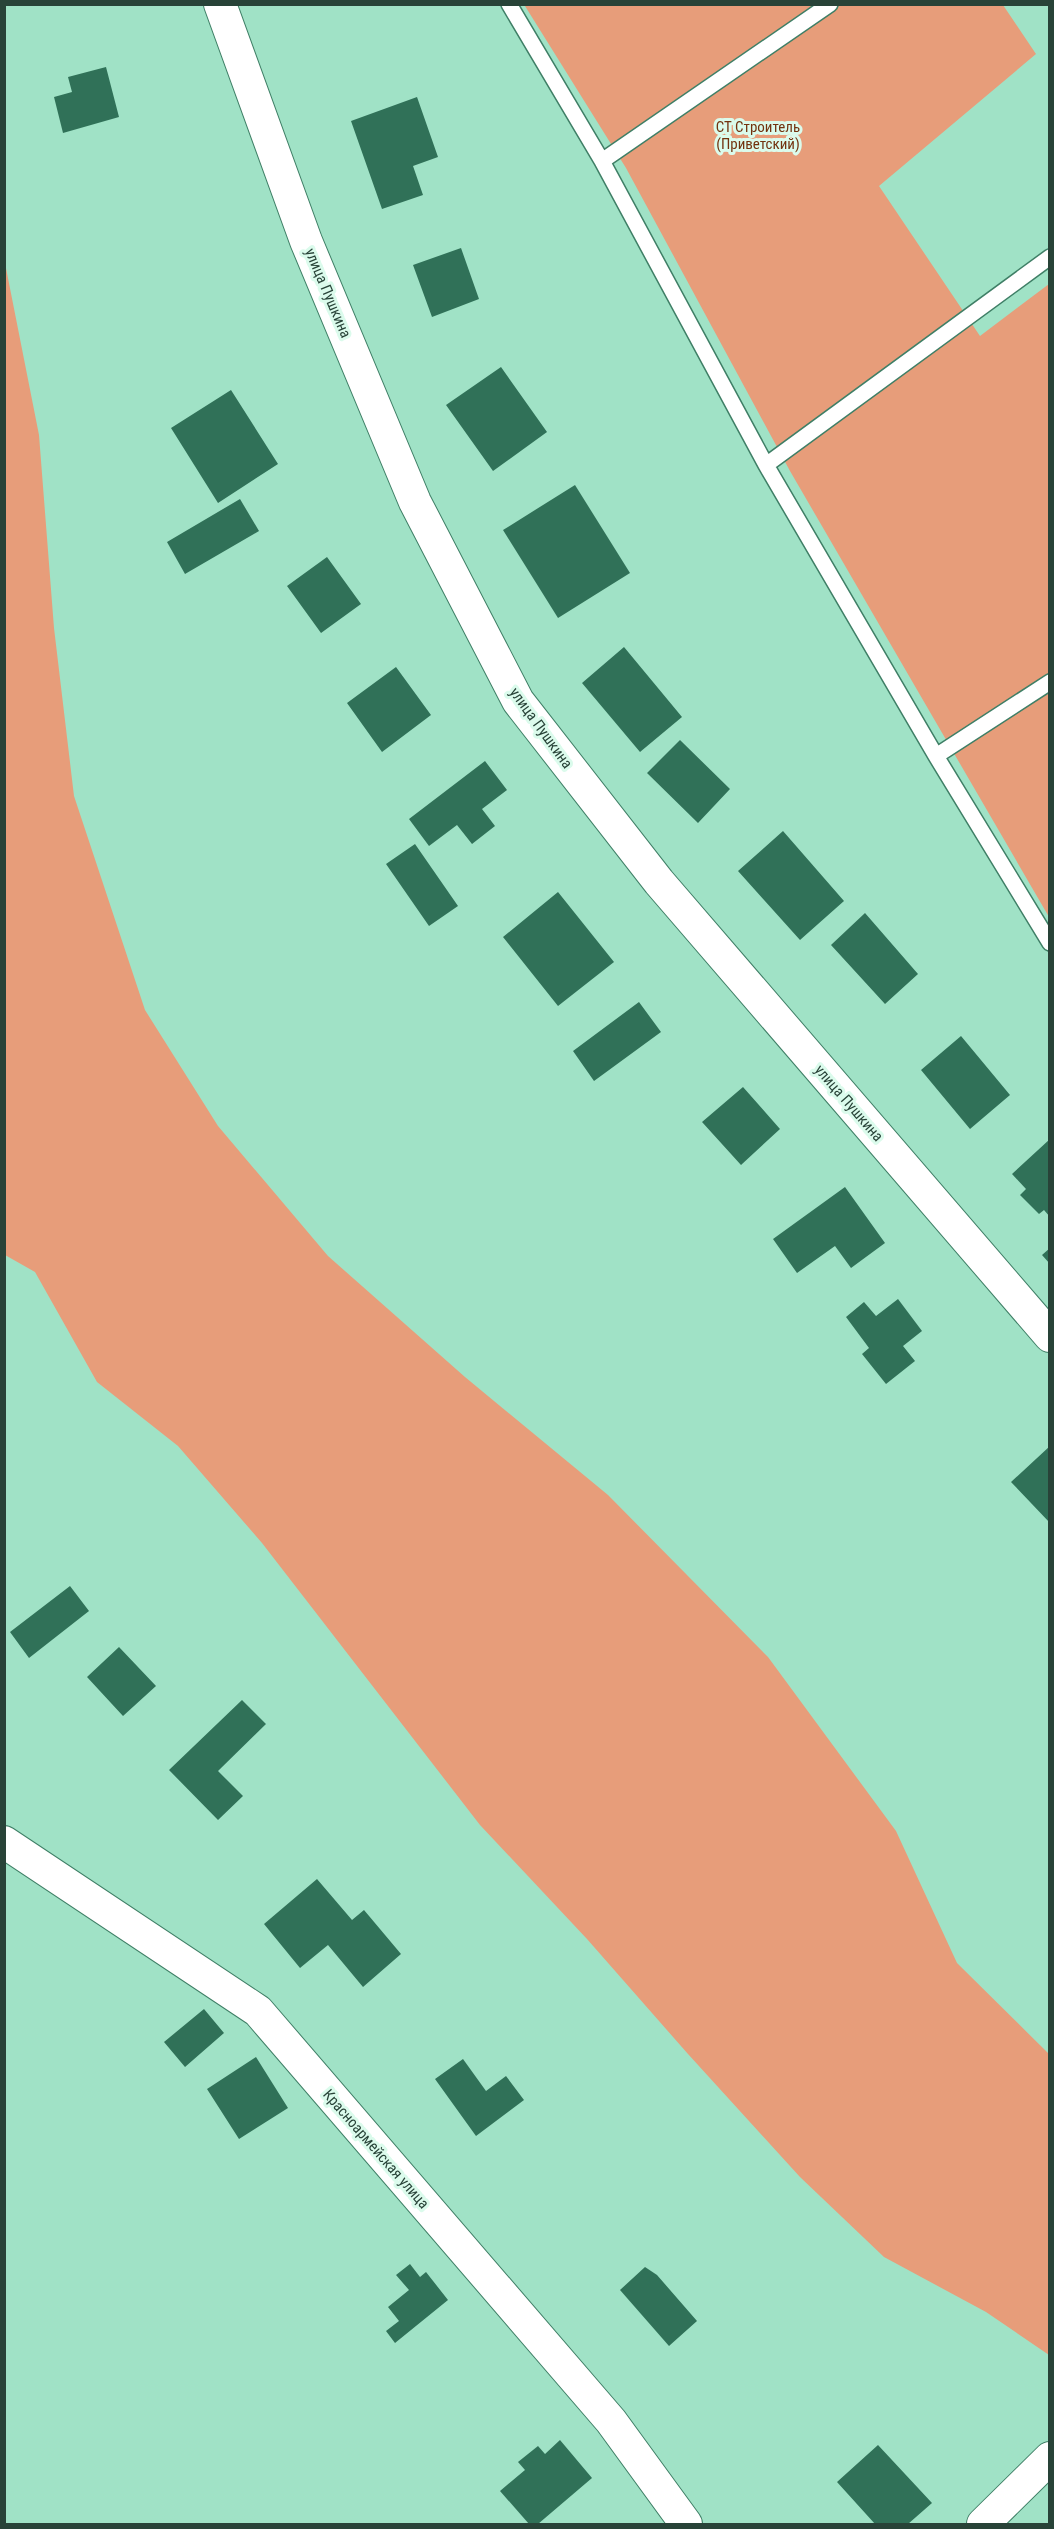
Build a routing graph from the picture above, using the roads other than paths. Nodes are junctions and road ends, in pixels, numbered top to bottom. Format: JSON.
{"nodes":[{"id":1,"x":220,"y":4,"type":"edge"},
{"id":2,"x":508,"y":4,"type":"edge"},
{"id":3,"x":830,"y":4,"type":"edge"},
{"id":4,"x":602,"y":161,"type":"junction"},
{"id":5,"x":1050,"y":257,"type":"edge"},
{"id":6,"x":766,"y":465,"type":"junction"},
{"id":7,"x":1050,"y":682,"type":"edge"},
{"id":8,"x":936,"y":756,"type":"junction"},
{"id":9,"x":1050,"y":943,"type":"edge"},
{"id":10,"x":1050,"y":1336,"type":"edge"},
{"id":11,"x":4,"y":1842,"type":"edge"},
{"id":12,"x":1050,"y":2457,"type":"edge"},
{"id":13,"x":686,"y":2524,"type":"edge"},
{"id":14,"x":983,"y":2524,"type":"edge"}],
"edges":[{"from":1,"to":10,"type":"street","name":"улица Пушкина"},
{"from":2,"to":4,"type":"lane"},
{"from":3,"to":4,"type":"lane"},
{"from":4,"to":6,"type":"lane"},
{"from":5,"to":6,"type":"lane"},
{"from":6,"to":8,"type":"lane"},
{"from":7,"to":8,"type":"lane"},
{"from":8,"to":9,"type":"lane"},
{"from":11,"to":13,"type":"street","name":"Красноармейская улица"},
{"from":12,"to":14,"type":"street"}]}
